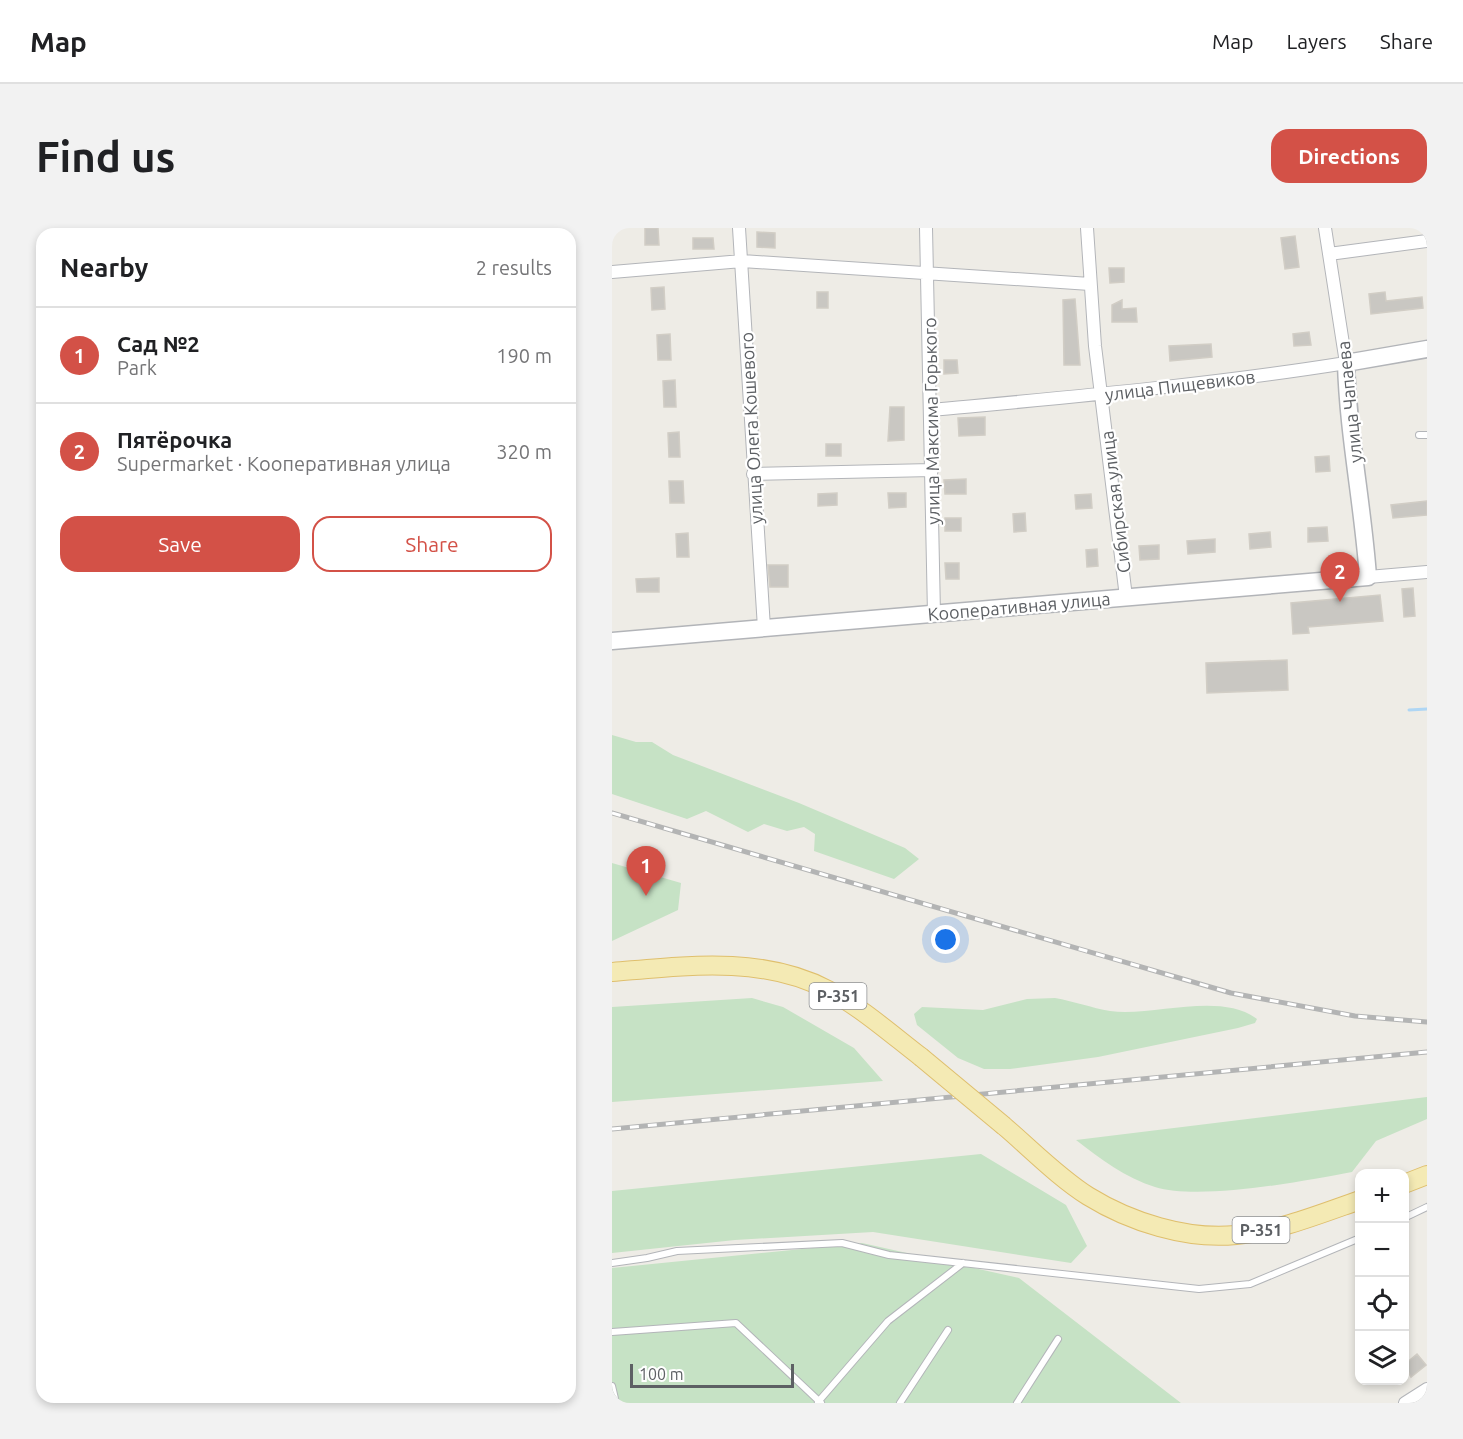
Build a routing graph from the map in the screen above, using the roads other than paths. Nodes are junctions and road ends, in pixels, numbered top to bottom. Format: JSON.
{"nodes":[{"id":1,"x":739,"y":228,"type":"edge"},
{"id":2,"x":926,"y":228,"type":"edge"},
{"id":3,"x":1087,"y":228,"type":"edge"},
{"id":4,"x":1325,"y":228,"type":"edge"},
{"id":5,"x":1427,"y":241,"type":"edge"},
{"id":6,"x":1329,"y":254,"type":"junction"},
{"id":7,"x":742,"y":261,"type":"junction"},
{"id":8,"x":612,"y":272,"type":"edge"},
{"id":9,"x":927,"y":273,"type":"junction"},
{"id":10,"x":1090,"y":284,"type":"junction"},
{"id":11,"x":1427,"y":349,"type":"edge"},
{"id":12,"x":1346,"y":363,"type":"junction"},
{"id":13,"x":1103,"y":394,"type":"junction"},
{"id":14,"x":932,"y":410,"type":"junction"},
{"id":15,"x":1419,"y":435,"type":"dead end"},
{"id":16,"x":1427,"y":435,"type":"edge"},
{"id":17,"x":932,"y":470,"type":"junction"},
{"id":18,"x":753,"y":474,"type":"junction"},
{"id":19,"x":1427,"y":572,"type":"edge"},
{"id":20,"x":1368,"y":577,"type":"junction"},
{"id":21,"x":1126,"y":597,"type":"junction"},
{"id":22,"x":934,"y":614,"type":"junction"},
{"id":23,"x":764,"y":628,"type":"junction"},
{"id":24,"x":612,"y":641,"type":"edge"},
{"id":25,"x":612,"y":972,"type":"edge"},
{"id":26,"x":1425,"y":1180,"type":"edge"},
{"id":27,"x":1409,"y":1183,"type":"edge"},
{"id":28,"x":1355,"y":1201,"type":"edge"},
{"id":29,"x":1427,"y":1207,"type":"edge"},
{"id":30,"x":1409,"y":1216,"type":"edge"},
{"id":31,"x":1355,"y":1240,"type":"edge"},
{"id":32,"x":964,"y":1262,"type":"junction"},
{"id":33,"x":612,"y":1263,"type":"edge"},
{"id":34,"x":948,"y":1330,"type":"dead end"},
{"id":35,"x":612,"y":1332,"type":"edge"},
{"id":36,"x":1058,"y":1339,"type":"dead end"},
{"id":37,"x":612,"y":1386,"type":"edge"},
{"id":38,"x":1427,"y":1389,"type":"edge"},
{"id":39,"x":819,"y":1402,"type":"edge"},
{"id":40,"x":616,"y":1403,"type":"edge"},
{"id":41,"x":900,"y":1403,"type":"edge"},
{"id":42,"x":1017,"y":1403,"type":"edge"},
{"id":43,"x":1405,"y":1403,"type":"edge"}],
"edges":[{"from":1,"to":7,"type":"street","name":"улица Олега Кошевого"},
{"from":2,"to":9,"type":"street","name":"улица Максима Горького"},
{"from":3,"to":10,"type":"street","name":"Сибирская улица"},
{"from":4,"to":6,"type":"street","name":"улица Чапаева"},
{"from":5,"to":6,"type":"street"},
{"from":6,"to":12,"type":"street","name":"улица Чапаева"},
{"from":7,"to":8,"type":"street"},
{"from":7,"to":9,"type":"street"},
{"from":7,"to":18,"type":"street","name":"улица Олега Кошевого"},
{"from":9,"to":10,"type":"street"},
{"from":9,"to":14,"type":"street","name":"улица Максима Горького"},
{"from":10,"to":13,"type":"street","name":"Сибирская улица"},
{"from":11,"to":12,"type":"main road","name":"улица Пищевиков"},
{"from":12,"to":13,"type":"street","name":"улица Пищевиков"},
{"from":12,"to":20,"type":"main road","name":"улица Чапаева"},
{"from":13,"to":14,"type":"street","name":"улица Пищевиков"},
{"from":13,"to":21,"type":"street","name":"Сибирская улица"},
{"from":14,"to":17,"type":"street","name":"улица Максима Горького"},
{"from":15,"to":16,"type":"lane"},
{"from":17,"to":18,"type":"street"},
{"from":17,"to":22,"type":"street","name":"улица Максима Горького"},
{"from":18,"to":23,"type":"street","name":"улица Олега Кошевого"},
{"from":19,"to":20,"type":"street","name":"Кооперативная улица"},
{"from":20,"to":21,"type":"main road","name":"Кооперативная улица"},
{"from":21,"to":22,"type":"main road","name":"Кооперативная улица"},
{"from":22,"to":23,"type":"main road","name":"Кооперативная улица"},
{"from":23,"to":24,"type":"main road","name":"Кооперативная улица"},
{"from":25,"to":28,"type":"main road","number":"Р-351","bridge":true},
{"from":26,"to":27,"type":"main road"},
{"from":29,"to":30,"type":"lane"},
{"from":31,"to":32,"type":"lane"},
{"from":32,"to":33,"type":"lane"},
{"from":32,"to":39,"type":"lane"},
{"from":34,"to":41,"type":"lane"},
{"from":35,"to":39,"type":"lane"},
{"from":36,"to":42,"type":"lane"},
{"from":37,"to":40,"type":"lane"},
{"from":38,"to":43,"type":"street"}]}
